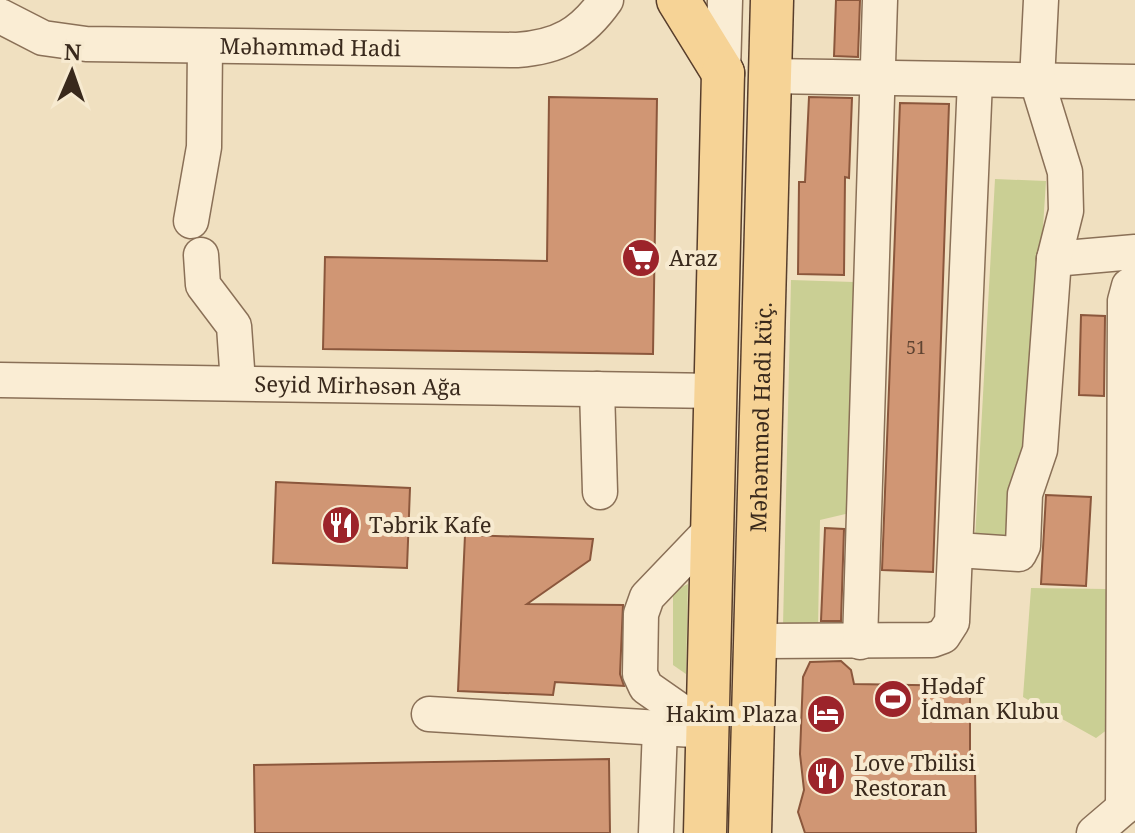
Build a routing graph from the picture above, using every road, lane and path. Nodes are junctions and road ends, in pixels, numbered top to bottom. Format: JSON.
{"nodes":[{"id":1,"x":678,"y":0,"type":"edge"},
{"id":2,"x":725,"y":0,"type":"edge"},
{"id":3,"x":772,"y":0,"type":"edge"},
{"id":4,"x":880,"y":0,"type":"edge"},
{"id":5,"x":1041,"y":0,"type":"edge"},
{"id":6,"x":595,"y":5,"type":"edge"},
{"id":7,"x":0,"y":16,"type":"edge"},
{"id":8,"x":205,"y":46,"type":"junction"},
{"id":9,"x":723,"y":73,"type":"junction"},
{"id":10,"x":769,"y":76,"type":"junction"},
{"id":11,"x":877,"y":79,"type":"junction"},
{"id":12,"x":975,"y":80,"type":"junction"},
{"id":13,"x":1037,"y":81,"type":"junction"},
{"id":14,"x":1135,"y":82,"type":"edge"},
{"id":15,"x":191,"y":221,"type":"dead end"},
{"id":16,"x":1135,"y":252,"type":"edge"},
{"id":17,"x":201,"y":255,"type":"dead end"},
{"id":18,"x":1054,"y":259,"type":"junction"},
{"id":19,"x":1135,"y":282,"type":"edge"},
{"id":20,"x":0,"y":380,"type":"edge"},
{"id":21,"x":238,"y":383,"type":"junction"},
{"id":22,"x":597,"y":389,"type":"junction"},
{"id":23,"x":717,"y":391,"type":"junction"},
{"id":24,"x":600,"y":492,"type":"dead end"},
{"id":25,"x":714,"y":527,"type":"junction"},
{"id":26,"x":957,"y":550,"type":"junction"},
{"id":27,"x":754,"y":641,"type":"junction"},
{"id":28,"x":860,"y":642,"type":"junction"},
{"id":29,"x":429,"y":714,"type":"dead end"},
{"id":30,"x":660,"y":728,"type":"junction"},
{"id":31,"x":710,"y":731,"type":"junction"},
{"id":32,"x":1129,"y":803,"type":"edge"},
{"id":33,"x":656,"y":833,"type":"edge"},
{"id":34,"x":705,"y":833,"type":"edge"},
{"id":35,"x":750,"y":833,"type":"edge"},
{"id":36,"x":1094,"y":833,"type":"edge"}],
"edges":[{"from":1,"to":9,"type":"main road"},
{"from":2,"to":9,"type":"street"},
{"from":3,"to":10,"type":"main road","name":"Məhəmməd Hadi küç."},
{"from":4,"to":11,"type":"street"},
{"from":5,"to":13,"type":"street"},
{"from":6,"to":8,"type":"street","name":"Məhəmməd Hadi"},
{"from":7,"to":8,"type":"street","name":"Məhəmməd Hadi"},
{"from":8,"to":15,"type":"street"},
{"from":9,"to":10,"type":"main road"},
{"from":9,"to":23,"type":"main road","name":"Məhəmməd Hadi küç."},
{"from":10,"to":11,"type":"street"},
{"from":10,"to":27,"type":"main road","name":"Məhəmməd Hadi küç."},
{"from":11,"to":12,"type":"street"},
{"from":11,"to":28,"type":"street"},
{"from":12,"to":13,"type":"street"},
{"from":12,"to":26,"type":"street"},
{"from":13,"to":14,"type":"street"},
{"from":13,"to":18,"type":"street"},
{"from":16,"to":18,"type":"street"},
{"from":17,"to":21,"type":"street"},
{"from":18,"to":26,"type":"street"},
{"from":19,"to":32,"type":"street"},
{"from":20,"to":21,"type":"street","name":"Seyid Mirhəsən Ağa"},
{"from":21,"to":22,"type":"street","name":"Seyid Mirhəsən Ağa"},
{"from":22,"to":23,"type":"street","name":"Seyid Mirhəsən Ağa"},
{"from":22,"to":24,"type":"street"},
{"from":23,"to":25,"type":"main road","name":"Məhəmməd Hadi küç."},
{"from":25,"to":31,"type":"main road","name":"Məhəmməd Hadi küç."},
{"from":25,"to":31,"type":"street"},
{"from":26,"to":28,"type":"street"},
{"from":27,"to":28,"type":"street"},
{"from":27,"to":35,"type":"main road","name":"Məhəmməd Hadi küç."},
{"from":29,"to":30,"type":"street"},
{"from":30,"to":31,"type":"street"},
{"from":30,"to":33,"type":"street"},
{"from":31,"to":34,"type":"main road","name":"Məhəmməd Hadi küç."},
{"from":32,"to":36,"type":"street"}]}
